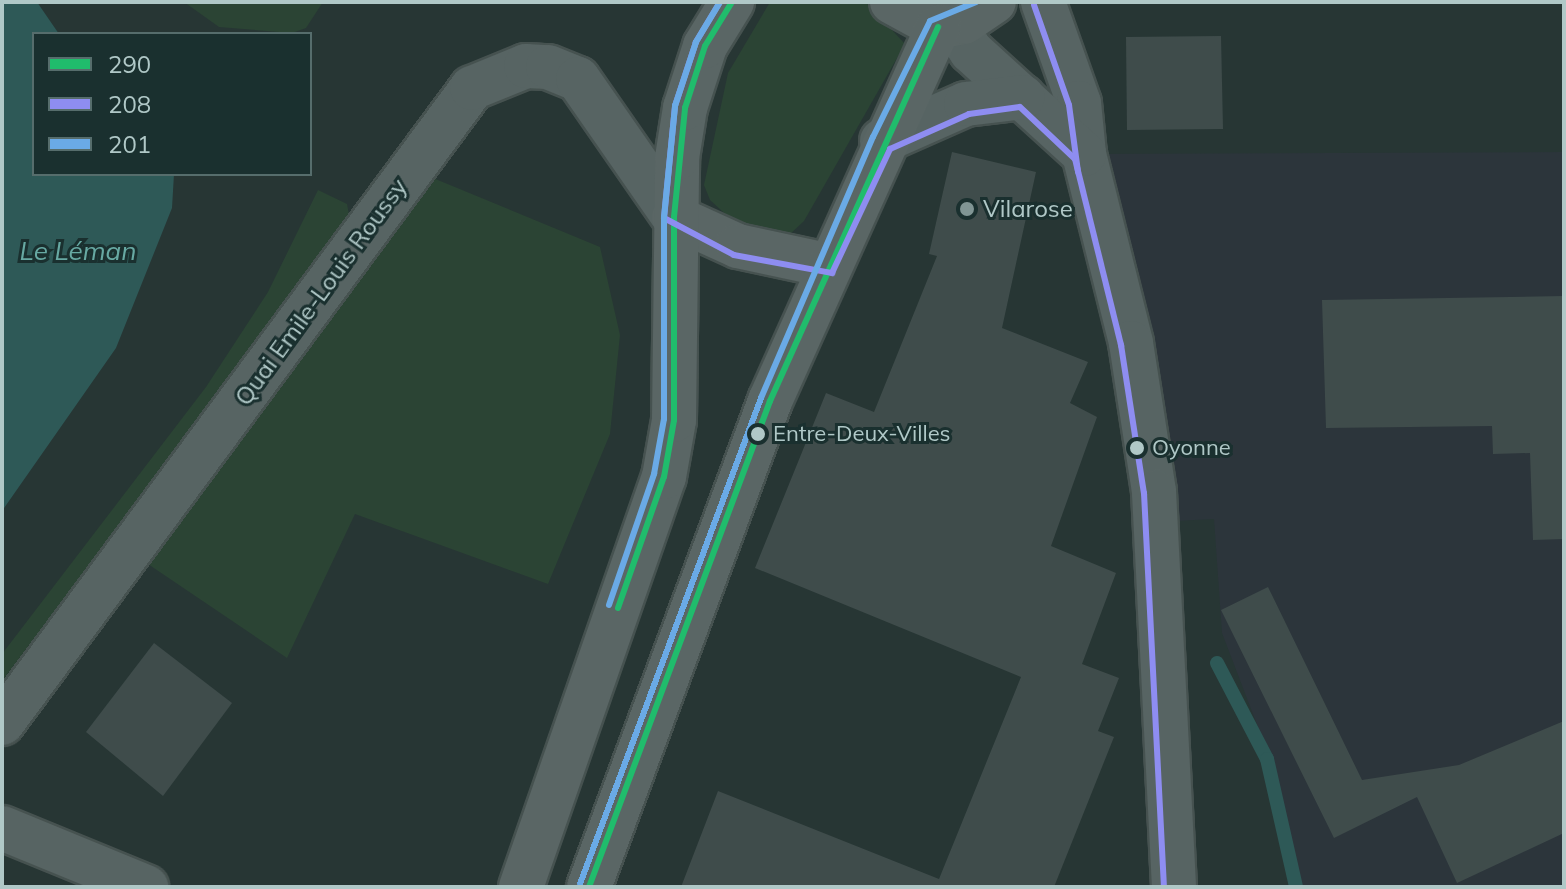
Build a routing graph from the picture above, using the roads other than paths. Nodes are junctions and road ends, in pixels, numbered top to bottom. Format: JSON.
{"nodes":[{"id":1,"x":732,"y":2,"type":"edge"},
{"id":2,"x":892,"y":2,"type":"edge"},
{"id":3,"x":994,"y":2,"type":"edge"},
{"id":4,"x":1043,"y":2,"type":"edge"},
{"id":5,"x":946,"y":26,"type":"junction"},
{"id":6,"x":1023,"y":97,"type":"junction"},
{"id":7,"x":882,"y":141,"type":"junction"},
{"id":8,"x":1084,"y":154,"type":"junction"},
{"id":9,"x":674,"y":217,"type":"junction"},
{"id":10,"x":827,"y":265,"type":"junction"},
{"id":11,"x":2,"y":723,"type":"edge"},
{"id":12,"x":2,"y":828,"type":"edge"},
{"id":13,"x":146,"y":887,"type":"edge"},
{"id":14,"x":521,"y":887,"type":"edge"},
{"id":15,"x":589,"y":887,"type":"edge"},
{"id":16,"x":1174,"y":887,"type":"edge"}],
"edges":[{"from":1,"to":9,"type":"main road"},
{"from":2,"to":5,"type":"main road"},
{"from":3,"to":5,"type":"main road"},
{"from":4,"to":8,"type":"street"},
{"from":5,"to":6,"type":"street"},
{"from":5,"to":7,"type":"main road"},
{"from":6,"to":7,"type":"street"},
{"from":6,"to":8,"type":"street"},
{"from":7,"to":10,"type":"main road"},
{"from":8,"to":16,"type":"street"},
{"from":9,"to":10,"type":"main road"},
{"from":9,"to":11,"type":"street","name":"Quai Emile-Louis Roussy"},
{"from":9,"to":14,"type":"main road"},
{"from":10,"to":15,"type":"main road"},
{"from":12,"to":13,"type":"street"}]}
